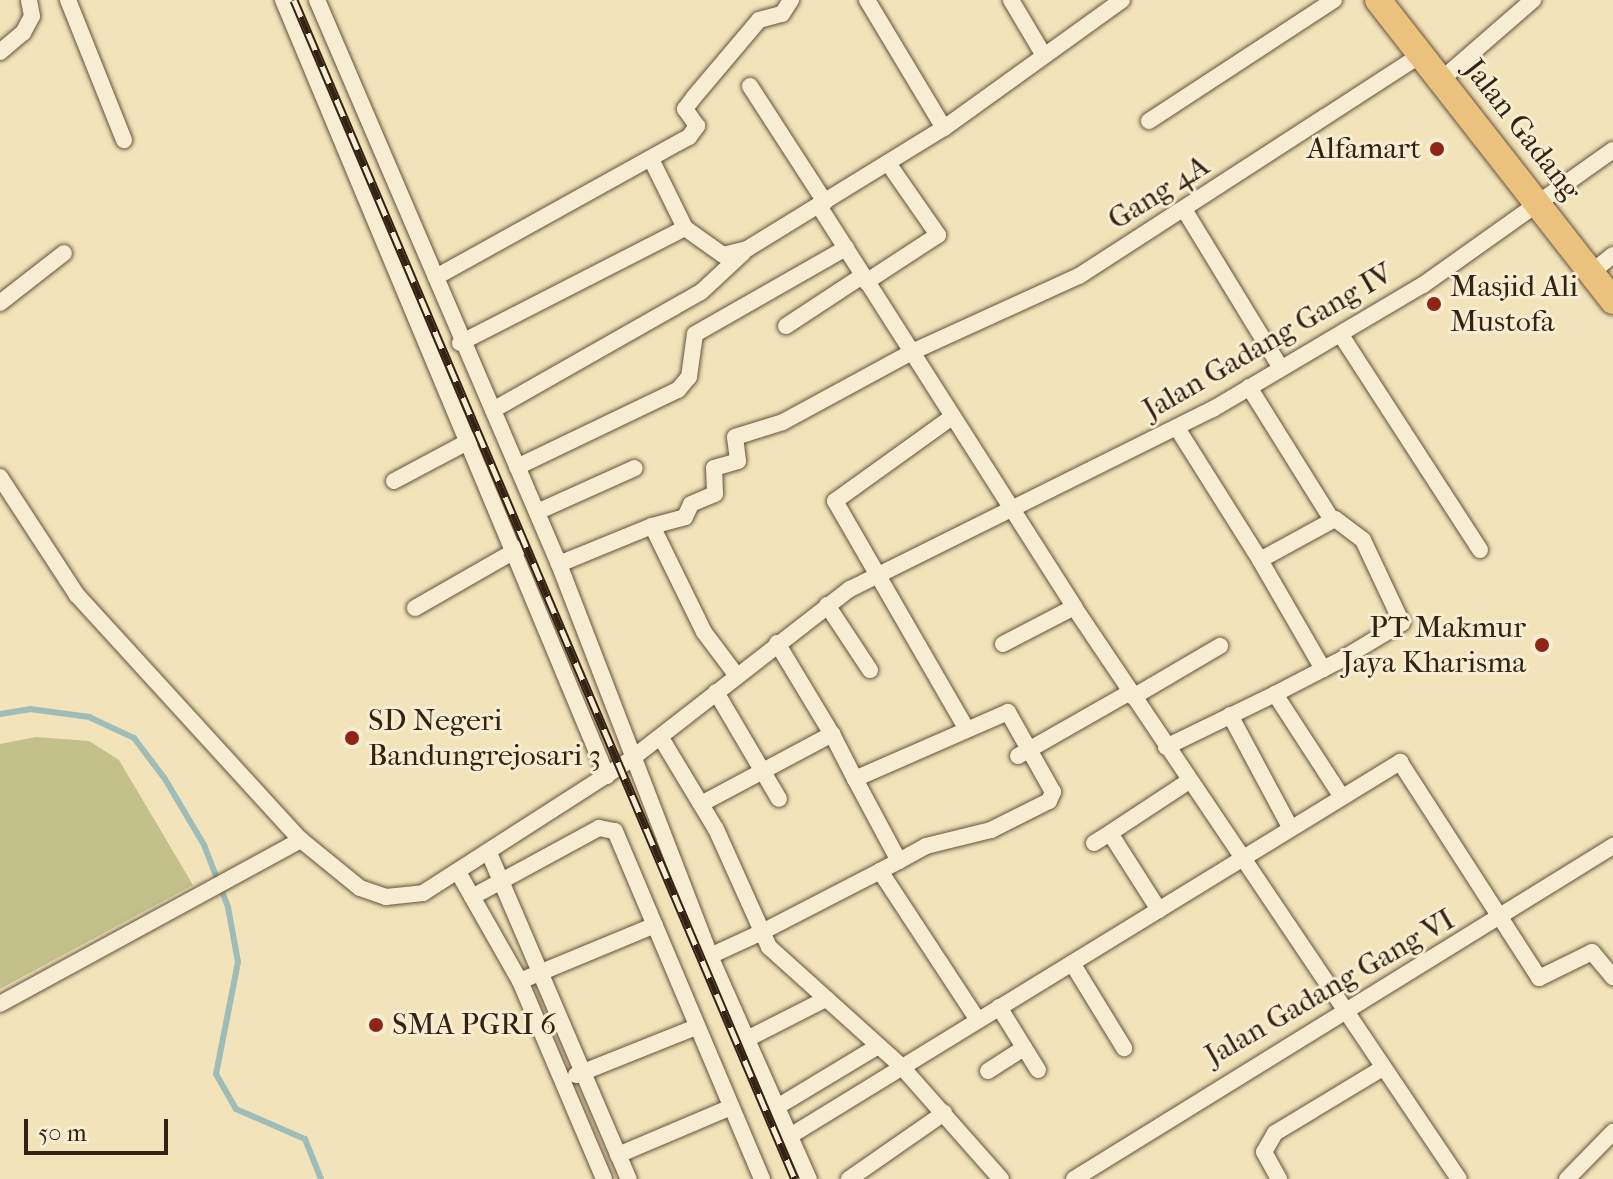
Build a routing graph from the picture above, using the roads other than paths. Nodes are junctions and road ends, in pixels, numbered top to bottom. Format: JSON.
{"nodes":[{"id":1,"x":29,"y":0,"type":"edge"},
{"id":2,"x":68,"y":0,"type":"edge"},
{"id":3,"x":283,"y":0,"type":"edge"},
{"id":4,"x":317,"y":0,"type":"edge"},
{"id":5,"x":791,"y":0,"type":"edge"},
{"id":6,"x":867,"y":0,"type":"edge"},
{"id":7,"x":1011,"y":0,"type":"edge"},
{"id":8,"x":1122,"y":0,"type":"edge"},
{"id":9,"x":1334,"y":0,"type":"edge"},
{"id":10,"x":1533,"y":0,"type":"edge"},
{"id":11,"x":1387,"y":3,"type":"edge"},
{"id":12,"x":0,"y":52,"type":"edge"},
{"id":13,"x":1043,"y":54,"type":"junction"},
{"id":14,"x":1422,"y":54,"type":"junction"},
{"id":15,"x":1442,"y":79,"type":"junction"},
{"id":16,"x":750,"y":86,"type":"dead end"},
{"id":17,"x":1149,"y":121,"type":"dead end"},
{"id":18,"x":944,"y":128,"type":"junction"},
{"id":19,"x":124,"y":140,"type":"dead end"},
{"id":20,"x":1613,"y":150,"type":"edge"},
{"id":21,"x":652,"y":161,"type":"junction"},
{"id":22,"x":888,"y":163,"type":"junction"},
{"id":23,"x":822,"y":204,"type":"junction"},
{"id":24,"x":1540,"y":204,"type":"junction"},
{"id":25,"x":1185,"y":211,"type":"junction"},
{"id":26,"x":685,"y":228,"type":"junction"},
{"id":27,"x":846,"y":248,"type":"junction"},
{"id":28,"x":747,"y":249,"type":"junction"},
{"id":29,"x":64,"y":253,"type":"dead end"},
{"id":30,"x":1613,"y":255,"type":"edge"},
{"id":31,"x":1592,"y":272,"type":"junction"},
{"id":32,"x":436,"y":277,"type":"junction"},
{"id":33,"x":864,"y":279,"type":"junction"},
{"id":34,"x":1613,"y":301,"type":"edge"},
{"id":35,"x":0,"y":303,"type":"edge"},
{"id":36,"x":786,"y":326,"type":"dead end"},
{"id":37,"x":1341,"y":335,"type":"junction"},
{"id":38,"x":460,"y":343,"type":"junction"},
{"id":39,"x":912,"y":352,"type":"junction"},
{"id":40,"x":1281,"y":368,"type":"junction"},
{"id":41,"x":1249,"y":387,"type":"junction"},
{"id":42,"x":493,"y":410,"type":"junction"},
{"id":43,"x":952,"y":417,"type":"junction"},
{"id":44,"x":1177,"y":428,"type":"junction"},
{"id":45,"x":471,"y":440,"type":"junction"},
{"id":46,"x":517,"y":467,"type":"junction"},
{"id":47,"x":635,"y":468,"type":"dead end"},
{"id":48,"x":0,"y":477,"type":"edge"},
{"id":49,"x":394,"y":481,"type":"dead end"},
{"id":50,"x":1013,"y":511,"type":"junction"},
{"id":51,"x":537,"y":512,"type":"junction"},
{"id":52,"x":1332,"y":520,"type":"junction"},
{"id":53,"x":652,"y":526,"type":"junction"},
{"id":54,"x":518,"y":549,"type":"junction"},
{"id":55,"x":1480,"y":550,"type":"dead end"},
{"id":56,"x":1260,"y":560,"type":"junction"},
{"id":57,"x":559,"y":564,"type":"junction"},
{"id":58,"x":880,"y":575,"type":"junction"},
{"id":59,"x":827,"y":605,"type":"junction"},
{"id":60,"x":1074,"y":607,"type":"junction"},
{"id":61,"x":415,"y":608,"type":"dead end"},
{"id":62,"x":777,"y":643,"type":"junction"},
{"id":63,"x":1003,"y":644,"type":"dead end"},
{"id":64,"x":1220,"y":646,"type":"dead end"},
{"id":65,"x":1323,"y":669,"type":"junction"},
{"id":66,"x":870,"y":670,"type":"dead end"},
{"id":67,"x":737,"y":676,"type":"junction"},
{"id":68,"x":716,"y":692,"type":"junction"},
{"id":69,"x":1131,"y":694,"type":"junction"},
{"id":70,"x":1275,"y":694,"type":"junction"},
{"id":71,"x":1230,"y":715,"type":"junction"},
{"id":72,"x":966,"y":728,"type":"junction"},
{"id":73,"x":832,"y":734,"type":"junction"},
{"id":74,"x":661,"y":738,"type":"junction"},
{"id":75,"x":1166,"y":747,"type":"junction"},
{"id":76,"x":1023,"y":753,"type":"junction"},
{"id":77,"x":630,"y":760,"type":"junction"},
{"id":78,"x":764,"y":769,"type":"junction"},
{"id":79,"x":607,"y":776,"type":"junction"},
{"id":80,"x":855,"y":779,"type":"junction"},
{"id":81,"x":1189,"y":781,"type":"junction"},
{"id":82,"x":1340,"y":794,"type":"junction"},
{"id":83,"x":779,"y":799,"type":"dead end"},
{"id":84,"x":701,"y":804,"type":"junction"},
{"id":85,"x":1289,"y":825,"type":"junction"},
{"id":86,"x":1110,"y":833,"type":"junction"},
{"id":87,"x":301,"y":840,"type":"junction"},
{"id":88,"x":1094,"y":843,"type":"dead end"},
{"id":89,"x":1613,"y":846,"type":"edge"},
{"id":90,"x":489,"y":853,"type":"junction"},
{"id":91,"x":1240,"y":857,"type":"junction"},
{"id":92,"x":899,"y":861,"type":"junction"},
{"id":93,"x":880,"y":871,"type":"junction"},
{"id":94,"x":458,"y":872,"type":"junction"},
{"id":95,"x":500,"y":879,"type":"junction"},
{"id":96,"x":472,"y":897,"type":"junction"},
{"id":97,"x":1159,"y":910,"type":"junction"},
{"id":98,"x":1501,"y":920,"type":"junction"},
{"id":99,"x":655,"y":925,"type":"junction"},
{"id":100,"x":760,"y":933,"type":"junction"},
{"id":101,"x":710,"y":956,"type":"junction"},
{"id":102,"x":1072,"y":963,"type":"junction"},
{"id":103,"x":543,"y":971,"type":"junction"},
{"id":104,"x":1613,"y":977,"type":"edge"},
{"id":105,"x":520,"y":981,"type":"junction"},
{"id":106,"x":826,"y":999,"type":"junction"},
{"id":107,"x":0,"y":1004,"type":"edge"},
{"id":108,"x":999,"y":1007,"type":"junction"},
{"id":109,"x":1339,"y":1010,"type":"junction"},
{"id":110,"x":978,"y":1020,"type":"junction"},
{"id":111,"x":696,"y":1027,"type":"junction"},
{"id":112,"x":747,"y":1039,"type":"junction"},
{"id":113,"x":878,"y":1046,"type":"junction"},
{"id":114,"x":1024,"y":1048,"type":"junction"},
{"id":115,"x":1124,"y":1048,"type":"dead end"},
{"id":116,"x":901,"y":1066,"type":"junction"},
{"id":117,"x":1381,"y":1069,"type":"junction"},
{"id":118,"x":1038,"y":1070,"type":"dead end"},
{"id":119,"x":988,"y":1071,"type":"dead end"},
{"id":120,"x":584,"y":1072,"type":"junction"},
{"id":121,"x":563,"y":1081,"type":"junction"},
{"id":122,"x":731,"y":1107,"type":"junction"},
{"id":123,"x":777,"y":1107,"type":"junction"},
{"id":124,"x":944,"y":1113,"type":"junction"},
{"id":125,"x":1613,"y":1132,"type":"edge"},
{"id":126,"x":790,"y":1136,"type":"junction"},
{"id":127,"x":618,"y":1155,"type":"junction"},
{"id":128,"x":994,"y":1176,"type":"edge"},
{"id":129,"x":604,"y":1179,"type":"edge"},
{"id":130,"x":629,"y":1179,"type":"edge"},
{"id":131,"x":762,"y":1179,"type":"edge"},
{"id":132,"x":809,"y":1179,"type":"edge"},
{"id":133,"x":849,"y":1179,"type":"edge"},
{"id":134,"x":1074,"y":1179,"type":"edge"},
{"id":135,"x":1279,"y":1179,"type":"edge"},
{"id":136,"x":1459,"y":1179,"type":"edge"},
{"id":137,"x":1567,"y":1179,"type":"edge"}],
"edges":[{"from":1,"to":12,"type":"street"},
{"from":2,"to":19,"type":"street"},
{"from":3,"to":45,"type":"street"},
{"from":4,"to":32,"type":"street"},
{"from":5,"to":21,"type":"street"},
{"from":6,"to":18,"type":"street"},
{"from":7,"to":13,"type":"street"},
{"from":8,"to":13,"type":"street"},
{"from":9,"to":17,"type":"street"},
{"from":10,"to":15,"type":"street"},
{"from":11,"to":14,"type":"highway","name":"Jalan Gadang"},
{"from":13,"to":18,"type":"street"},
{"from":14,"to":15,"type":"highway","name":"Jalan Gadang"},
{"from":14,"to":25,"type":"street","name":"Gang 4A"},
{"from":15,"to":24,"type":"highway","name":"Jalan Gadang"},
{"from":16,"to":23,"type":"street"},
{"from":18,"to":22,"type":"street"},
{"from":20,"to":24,"type":"street","name":"Jalan Gadang Gang IV"},
{"from":21,"to":26,"type":"street"},
{"from":21,"to":32,"type":"street"},
{"from":22,"to":23,"type":"street"},
{"from":22,"to":33,"type":"street"},
{"from":23,"to":27,"type":"street"},
{"from":23,"to":28,"type":"street"},
{"from":24,"to":31,"type":"highway","name":"Jalan Gadang"},
{"from":24,"to":37,"type":"street","name":"Jalan Gadang Gang IV"},
{"from":25,"to":39,"type":"street","name":"Gang 4A"},
{"from":25,"to":40,"type":"street"},
{"from":26,"to":28,"type":"street"},
{"from":26,"to":38,"type":"street"},
{"from":27,"to":33,"type":"street"},
{"from":27,"to":46,"type":"street"},
{"from":28,"to":42,"type":"street"},
{"from":29,"to":35,"type":"street"},
{"from":30,"to":31,"type":"street"},
{"from":31,"to":34,"type":"highway","name":"Jalan Gadang"},
{"from":32,"to":38,"type":"street"},
{"from":33,"to":36,"type":"street"},
{"from":33,"to":39,"type":"street"},
{"from":37,"to":40,"type":"street","name":"Jalan Gadang Gang IV"},
{"from":37,"to":55,"type":"street"},
{"from":38,"to":42,"type":"street"},
{"from":39,"to":43,"type":"street"},
{"from":39,"to":53,"type":"street","name":"Gang 4A"},
{"from":40,"to":41,"type":"street","name":"Jalan Gadang Gang IV"},
{"from":41,"to":44,"type":"street","name":"Jalan Gadang Gang IV"},
{"from":41,"to":52,"type":"street"},
{"from":42,"to":46,"type":"street"},
{"from":43,"to":50,"type":"street"},
{"from":43,"to":58,"type":"street"},
{"from":44,"to":50,"type":"street","name":"Jalan Gadang Gang IV"},
{"from":44,"to":56,"type":"street"},
{"from":45,"to":49,"type":"street"},
{"from":45,"to":54,"type":"street"},
{"from":46,"to":51,"type":"street"},
{"from":47,"to":51,"type":"street"},
{"from":48,"to":87,"type":"street","name":"Jalan Gadang Gang IV"},
{"from":50,"to":58,"type":"street","name":"Jalan Gadang Gang IV"},
{"from":50,"to":60,"type":"street"},
{"from":51,"to":57,"type":"street"},
{"from":52,"to":56,"type":"street"},
{"from":52,"to":65,"type":"street"},
{"from":53,"to":57,"type":"street"},
{"from":53,"to":67,"type":"street"},
{"from":54,"to":61,"type":"street"},
{"from":54,"to":79,"type":"street"},
{"from":56,"to":65,"type":"street"},
{"from":57,"to":77,"type":"street"},
{"from":58,"to":59,"type":"street","name":"Jalan Gadang Gang IV"},
{"from":58,"to":72,"type":"street"},
{"from":59,"to":62,"type":"street","name":"Jalan Gadang Gang IV"},
{"from":59,"to":66,"type":"street"},
{"from":60,"to":63,"type":"street"},
{"from":60,"to":69,"type":"street"},
{"from":62,"to":67,"type":"street","name":"Jalan Gadang Gang IV"},
{"from":62,"to":73,"type":"street"},
{"from":64,"to":69,"type":"street"},
{"from":65,"to":70,"type":"street"},
{"from":67,"to":68,"type":"street","name":"Jalan Gadang Gang IV"},
{"from":68,"to":74,"type":"street","name":"Jalan Gadang Gang IV"},
{"from":68,"to":78,"type":"street"},
{"from":69,"to":75,"type":"street"},
{"from":69,"to":76,"type":"street"},
{"from":70,"to":71,"type":"street"},
{"from":70,"to":82,"type":"street"},
{"from":71,"to":75,"type":"street"},
{"from":71,"to":85,"type":"street"},
{"from":72,"to":76,"type":"street"},
{"from":72,"to":80,"type":"street"},
{"from":73,"to":78,"type":"street"},
{"from":73,"to":80,"type":"street"},
{"from":74,"to":77,"type":"street","name":"Jalan Gadang Gang IV"},
{"from":74,"to":84,"type":"street"},
{"from":75,"to":81,"type":"street"},
{"from":76,"to":92,"type":"street"},
{"from":77,"to":79,"type":"street","name":"Jalan Gadang Gang IV"},
{"from":77,"to":101,"type":"street"},
{"from":78,"to":83,"type":"street"},
{"from":78,"to":84,"type":"street"},
{"from":79,"to":90,"type":"street","name":"Jalan Gadang Gang IV"},
{"from":80,"to":92,"type":"street"},
{"from":81,"to":86,"type":"street"},
{"from":81,"to":91,"type":"street"},
{"from":82,"to":85,"type":"street"},
{"from":82,"to":98,"type":"street"},
{"from":84,"to":100,"type":"street"},
{"from":85,"to":91,"type":"street"},
{"from":86,"to":88,"type":"street"},
{"from":86,"to":97,"type":"street"},
{"from":87,"to":94,"type":"street","name":"Jalan Gadang Gang IV"},
{"from":87,"to":107,"type":"street"},
{"from":89,"to":98,"type":"street","name":"Jalan Gadang Gang VI"},
{"from":90,"to":94,"type":"street","name":"Jalan Gadang Gang IV"},
{"from":90,"to":95,"type":"street"},
{"from":91,"to":97,"type":"street"},
{"from":91,"to":109,"type":"street"},
{"from":92,"to":93,"type":"street"},
{"from":93,"to":100,"type":"street"},
{"from":93,"to":110,"type":"street"},
{"from":94,"to":96,"type":"street"},
{"from":95,"to":96,"type":"street"},
{"from":95,"to":99,"type":"street"},
{"from":95,"to":103,"type":"street"},
{"from":96,"to":105,"type":"street"},
{"from":97,"to":102,"type":"street"},
{"from":98,"to":104,"type":"street"},
{"from":98,"to":109,"type":"street","name":"Jalan Gadang Gang VI"},
{"from":99,"to":103,"type":"street"},
{"from":99,"to":111,"type":"street"},
{"from":100,"to":101,"type":"street"},
{"from":100,"to":106,"type":"street"},
{"from":101,"to":112,"type":"street"},
{"from":102,"to":108,"type":"street"},
{"from":102,"to":115,"type":"street"},
{"from":103,"to":105,"type":"street"},
{"from":103,"to":120,"type":"street"},
{"from":105,"to":121,"type":"street"},
{"from":106,"to":112,"type":"street"},
{"from":106,"to":113,"type":"street"},
{"from":108,"to":110,"type":"street"},
{"from":108,"to":114,"type":"street"},
{"from":109,"to":117,"type":"street"},
{"from":109,"to":134,"type":"street","name":"Jalan Gadang Gang VI"},
{"from":110,"to":116,"type":"street"},
{"from":111,"to":120,"type":"street"},
{"from":111,"to":122,"type":"street"},
{"from":112,"to":123,"type":"street"},
{"from":113,"to":116,"type":"street"},
{"from":113,"to":123,"type":"street"},
{"from":114,"to":118,"type":"street"},
{"from":114,"to":119,"type":"street"},
{"from":116,"to":124,"type":"street"},
{"from":116,"to":126,"type":"street"},
{"from":117,"to":135,"type":"street"},
{"from":117,"to":136,"type":"street"},
{"from":120,"to":121,"type":"street"},
{"from":120,"to":127,"type":"street"},
{"from":121,"to":129,"type":"street"},
{"from":122,"to":127,"type":"street"},
{"from":122,"to":131,"type":"street"},
{"from":123,"to":126,"type":"street"},
{"from":124,"to":128,"type":"street"},
{"from":124,"to":133,"type":"street"},
{"from":125,"to":137,"type":"street"},
{"from":126,"to":132,"type":"street"},
{"from":127,"to":130,"type":"street"}]}
